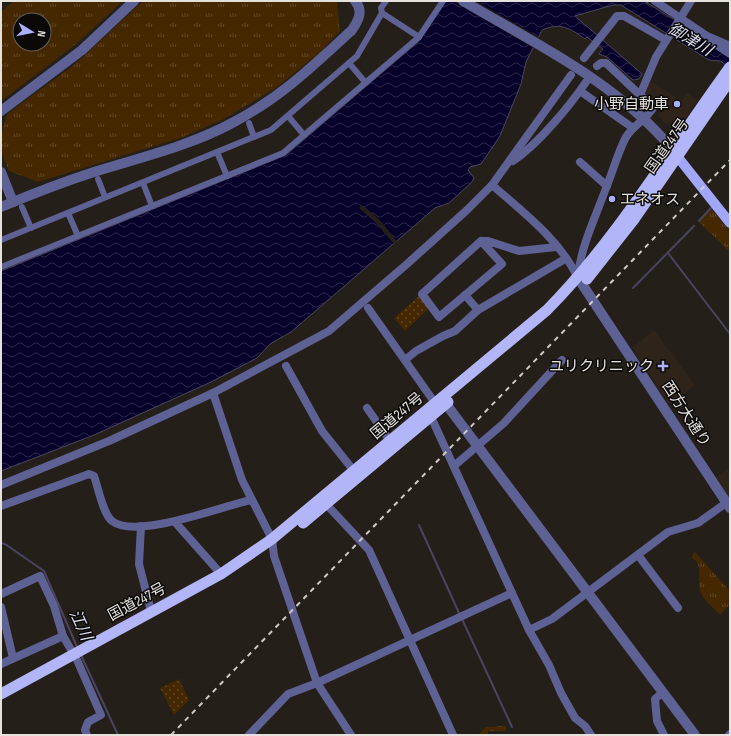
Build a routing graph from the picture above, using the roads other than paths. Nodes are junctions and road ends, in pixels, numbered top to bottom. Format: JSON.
{"nodes":[{"id":1,"x":134,"y":1,"type":"edge"},
{"id":2,"x":356,"y":1,"type":"edge"},
{"id":3,"x":386,"y":1,"type":"edge"},
{"id":4,"x":442,"y":1,"type":"edge"},
{"id":5,"x":463,"y":1,"type":"edge"},
{"id":6,"x":655,"y":1,"type":"edge"},
{"id":7,"x":691,"y":1,"type":"edge"},
{"id":8,"x":382,"y":13,"type":"junction"},
{"id":9,"x":680,"y":19,"type":"junction"},
{"id":10,"x":365,"y":27,"type":"dead end"},
{"id":11,"x":371,"y":30,"type":"junction"},
{"id":12,"x":707,"y":36,"type":"junction"},
{"id":13,"x":419,"y":37,"type":"junction"},
{"id":14,"x":666,"y":39,"type":"junction"},
{"id":15,"x":730,"y":46,"type":"edge"},
{"id":16,"x":730,"y":54,"type":"edge"},
{"id":17,"x":584,"y":58,"type":"dead end"},
{"id":18,"x":349,"y":63,"type":"junction"},
{"id":19,"x":597,"y":66,"type":"dead end"},
{"id":20,"x":572,"y":71,"type":"junction"},
{"id":21,"x":728,"y":74,"type":"edge"},
{"id":22,"x":365,"y":82,"type":"junction"},
{"id":23,"x":586,"y":82,"type":"dead end"},
{"id":24,"x":580,"y":90,"type":"junction"},
{"id":25,"x":640,"y":95,"type":"junction"},
{"id":26,"x":1,"y":111,"type":"edge"},
{"id":27,"x":288,"y":116,"type":"junction"},
{"id":28,"x":645,"y":119,"type":"junction"},
{"id":29,"x":248,"y":123,"type":"dead end"},
{"id":30,"x":633,"y":128,"type":"junction"},
{"id":31,"x":304,"y":135,"type":"junction"},
{"id":32,"x":254,"y":137,"type":"junction"},
{"id":33,"x":217,"y":152,"type":"junction"},
{"id":34,"x":675,"y":153,"type":"junction"},
{"id":35,"x":580,"y":162,"type":"dead end"},
{"id":36,"x":509,"y":164,"type":"junction"},
{"id":37,"x":1,"y":172,"type":"edge"},
{"id":38,"x":227,"y":176,"type":"junction"},
{"id":39,"x":98,"y":178,"type":"dead end"},
{"id":40,"x":143,"y":183,"type":"junction"},
{"id":41,"x":492,"y":185,"type":"junction"},
{"id":42,"x":607,"y":186,"type":"junction"},
{"id":43,"x":105,"y":198,"type":"junction"},
{"id":44,"x":18,"y":205,"type":"junction"},
{"id":45,"x":152,"y":206,"type":"junction"},
{"id":46,"x":1,"y":207,"type":"edge"},
{"id":47,"x":68,"y":213,"type":"junction"},
{"id":48,"x":730,"y":223,"type":"edge"},
{"id":49,"x":31,"y":228,"type":"junction"},
{"id":50,"x":78,"y":236,"type":"junction"},
{"id":51,"x":1,"y":240,"type":"edge"},
{"id":52,"x":481,"y":242,"type":"junction"},
{"id":53,"x":556,"y":247,"type":"junction"},
{"id":54,"x":565,"y":259,"type":"junction"},
{"id":55,"x":2,"y":265,"type":"edge"},
{"id":56,"x":580,"y":282,"type":"junction"},
{"id":57,"x":465,"y":295,"type":"junction"},
{"id":58,"x":368,"y":308,"type":"dead end"},
{"id":59,"x":478,"y":310,"type":"junction"},
{"id":60,"x":405,"y":360,"type":"junction"},
{"id":61,"x":562,"y":360,"type":"dead end"},
{"id":62,"x":286,"y":366,"type":"dead end"},
{"id":63,"x":213,"y":394,"type":"junction"},
{"id":64,"x":441,"y":403,"type":"junction"},
{"id":65,"x":367,"y":408,"type":"dead end"},
{"id":66,"x":431,"y":417,"type":"junction"},
{"id":67,"x":390,"y":441,"type":"junction"},
{"id":68,"x":478,"y":445,"type":"junction"},
{"id":69,"x":454,"y":466,"type":"junction"},
{"id":70,"x":354,"y":471,"type":"junction"},
{"id":71,"x":1,"y":485,"type":"edge"},
{"id":72,"x":251,"y":500,"type":"junction"},
{"id":73,"x":326,"y":504,"type":"junction"},
{"id":74,"x":1,"y":506,"type":"edge"},
{"id":75,"x":729,"y":506,"type":"edge"},
{"id":76,"x":175,"y":522,"type":"junction"},
{"id":77,"x":141,"y":526,"type":"junction"},
{"id":78,"x":272,"y":543,"type":"junction"},
{"id":79,"x":638,"y":555,"type":"junction"},
{"id":80,"x":221,"y":574,"type":"junction"},
{"id":81,"x":588,"y":592,"type":"junction"},
{"id":82,"x":512,"y":593,"type":"junction"},
{"id":83,"x":1,"y":594,"type":"edge"},
{"id":84,"x":1,"y":607,"type":"edge"},
{"id":85,"x":678,"y":608,"type":"dead end"},
{"id":86,"x":151,"y":611,"type":"junction"},
{"id":87,"x":529,"y":630,"type":"junction"},
{"id":88,"x":63,"y":636,"type":"junction"},
{"id":89,"x":409,"y":640,"type":"junction"},
{"id":90,"x":78,"y":655,"type":"junction"},
{"id":91,"x":13,"y":658,"type":"junction"},
{"id":92,"x":1,"y":664,"type":"edge"},
{"id":93,"x":317,"y":683,"type":"junction"},
{"id":94,"x":663,"y":692,"type":"junction"},
{"id":95,"x":1,"y":694,"type":"edge"},
{"id":96,"x":1,"y":703,"type":"edge"},
{"id":97,"x":87,"y":735,"type":"edge"},
{"id":98,"x":249,"y":735,"type":"edge"},
{"id":99,"x":351,"y":735,"type":"edge"},
{"id":100,"x":453,"y":735,"type":"edge"},
{"id":101,"x":590,"y":735,"type":"edge"},
{"id":102,"x":664,"y":735,"type":"edge"},
{"id":103,"x":696,"y":735,"type":"edge"}],
"edges":[{"from":1,"to":26,"type":"street"},
{"from":2,"to":44,"type":"street"},
{"from":3,"to":8,"type":"street"},
{"from":4,"to":13,"type":"street"},
{"from":5,"to":20,"type":"street"},
{"from":6,"to":9,"type":"street"},
{"from":7,"to":9,"type":"street"},
{"from":8,"to":11,"type":"street"},
{"from":8,"to":13,"type":"street"},
{"from":9,"to":12,"type":"street"},
{"from":9,"to":14,"type":"street"},
{"from":10,"to":11,"type":"street"},
{"from":11,"to":18,"type":"street"},
{"from":12,"to":15,"type":"street"},
{"from":12,"to":16,"type":"street"},
{"from":13,"to":22,"type":"street"},
{"from":14,"to":17,"type":"street"},
{"from":14,"to":25,"type":"street"},
{"from":18,"to":22,"type":"street"},
{"from":18,"to":27,"type":"street"},
{"from":19,"to":25,"type":"street"},
{"from":20,"to":28,"type":"street"},
{"from":20,"to":36,"type":"street"},
{"from":21,"to":34,"type":"highway","name":"国道247号"},
{"from":22,"to":31,"type":"street"},
{"from":23,"to":24,"type":"street"},
{"from":24,"to":30,"type":"street"},
{"from":24,"to":36,"type":"street"},
{"from":25,"to":28,"type":"street"},
{"from":27,"to":31,"type":"street"},
{"from":27,"to":32,"type":"street"},
{"from":28,"to":30,"type":"street"},
{"from":28,"to":34,"type":"street"},
{"from":29,"to":32,"type":"street"},
{"from":30,"to":42,"type":"street"},
{"from":31,"to":38,"type":"street"},
{"from":32,"to":33,"type":"street"},
{"from":33,"to":38,"type":"street"},
{"from":33,"to":40,"type":"street"},
{"from":34,"to":48,"type":"main road"},
{"from":34,"to":56,"type":"highway","name":"国道247号"},
{"from":35,"to":42,"type":"street"},
{"from":36,"to":41,"type":"street"},
{"from":37,"to":44,"type":"street"},
{"from":38,"to":45,"type":"street"},
{"from":39,"to":43,"type":"street"},
{"from":40,"to":43,"type":"street"},
{"from":40,"to":45,"type":"street"},
{"from":41,"to":53,"type":"street"},
{"from":41,"to":63,"type":"street"},
{"from":42,"to":56,"type":"street"},
{"from":43,"to":47,"type":"street"},
{"from":44,"to":46,"type":"street"},
{"from":44,"to":49,"type":"street"},
{"from":45,"to":50,"type":"street"},
{"from":47,"to":49,"type":"street"},
{"from":47,"to":50,"type":"street"},
{"from":49,"to":51,"type":"street"},
{"from":50,"to":55,"type":"street"},
{"from":52,"to":53,"type":"street"},
{"from":52,"to":57,"type":"street"},
{"from":52,"to":57,"type":"street"},
{"from":53,"to":54,"type":"street"},
{"from":54,"to":56,"type":"street"},
{"from":54,"to":59,"type":"street"},
{"from":56,"to":64,"type":"highway","name":"国道247号"},
{"from":56,"to":75,"type":"street","name":"西方大通り"},
{"from":57,"to":59,"type":"street"},
{"from":58,"to":60,"type":"street"},
{"from":59,"to":60,"type":"street"},
{"from":60,"to":64,"type":"street"},
{"from":61,"to":68,"type":"street"},
{"from":62,"to":70,"type":"street"},
{"from":63,"to":71,"type":"street"},
{"from":63,"to":72,"type":"street"},
{"from":64,"to":66,"type":"highway","name":"国道247号"},
{"from":64,"to":67,"type":"highway","name":"国道247号"},
{"from":64,"to":68,"type":"street"},
{"from":65,"to":67,"type":"street"},
{"from":66,"to":69,"type":"street"},
{"from":66,"to":73,"type":"highway","name":"国道247号"},
{"from":67,"to":70,"type":"highway","name":"国道247号"},
{"from":68,"to":69,"type":"street"},
{"from":68,"to":81,"type":"street"},
{"from":69,"to":82,"type":"street"},
{"from":70,"to":78,"type":"highway","name":"国道247号"},
{"from":72,"to":76,"type":"street"},
{"from":72,"to":78,"type":"street"},
{"from":73,"to":78,"type":"highway","name":"国道247号"},
{"from":73,"to":89,"type":"street"},
{"from":74,"to":77,"type":"street"},
{"from":75,"to":79,"type":"street"},
{"from":76,"to":77,"type":"street"},
{"from":76,"to":80,"type":"street"},
{"from":77,"to":86,"type":"street"},
{"from":78,"to":80,"type":"highway","name":"国道247号"},
{"from":78,"to":90,"type":"highway","name":"国道247号"},
{"from":78,"to":93,"type":"street"},
{"from":79,"to":81,"type":"street"},
{"from":79,"to":85,"type":"street"},
{"from":80,"to":86,"type":"highway","name":"国道247号"},
{"from":81,"to":87,"type":"street"},
{"from":81,"to":94,"type":"street"},
{"from":82,"to":87,"type":"street"},
{"from":82,"to":89,"type":"street"},
{"from":83,"to":88,"type":"street"},
{"from":84,"to":91,"type":"street"},
{"from":86,"to":90,"type":"highway","name":"国道247号"},
{"from":87,"to":101,"type":"street"},
{"from":88,"to":90,"type":"street"},
{"from":88,"to":91,"type":"street"},
{"from":89,"to":93,"type":"street"},
{"from":89,"to":100,"type":"street"},
{"from":90,"to":95,"type":"highway","name":"国道247号"},
{"from":90,"to":96,"type":"highway","name":"国道247号"},
{"from":90,"to":97,"type":"street"},
{"from":91,"to":92,"type":"street"},
{"from":93,"to":98,"type":"street"},
{"from":93,"to":99,"type":"street"},
{"from":94,"to":102,"type":"street"},
{"from":94,"to":103,"type":"street"}]}
